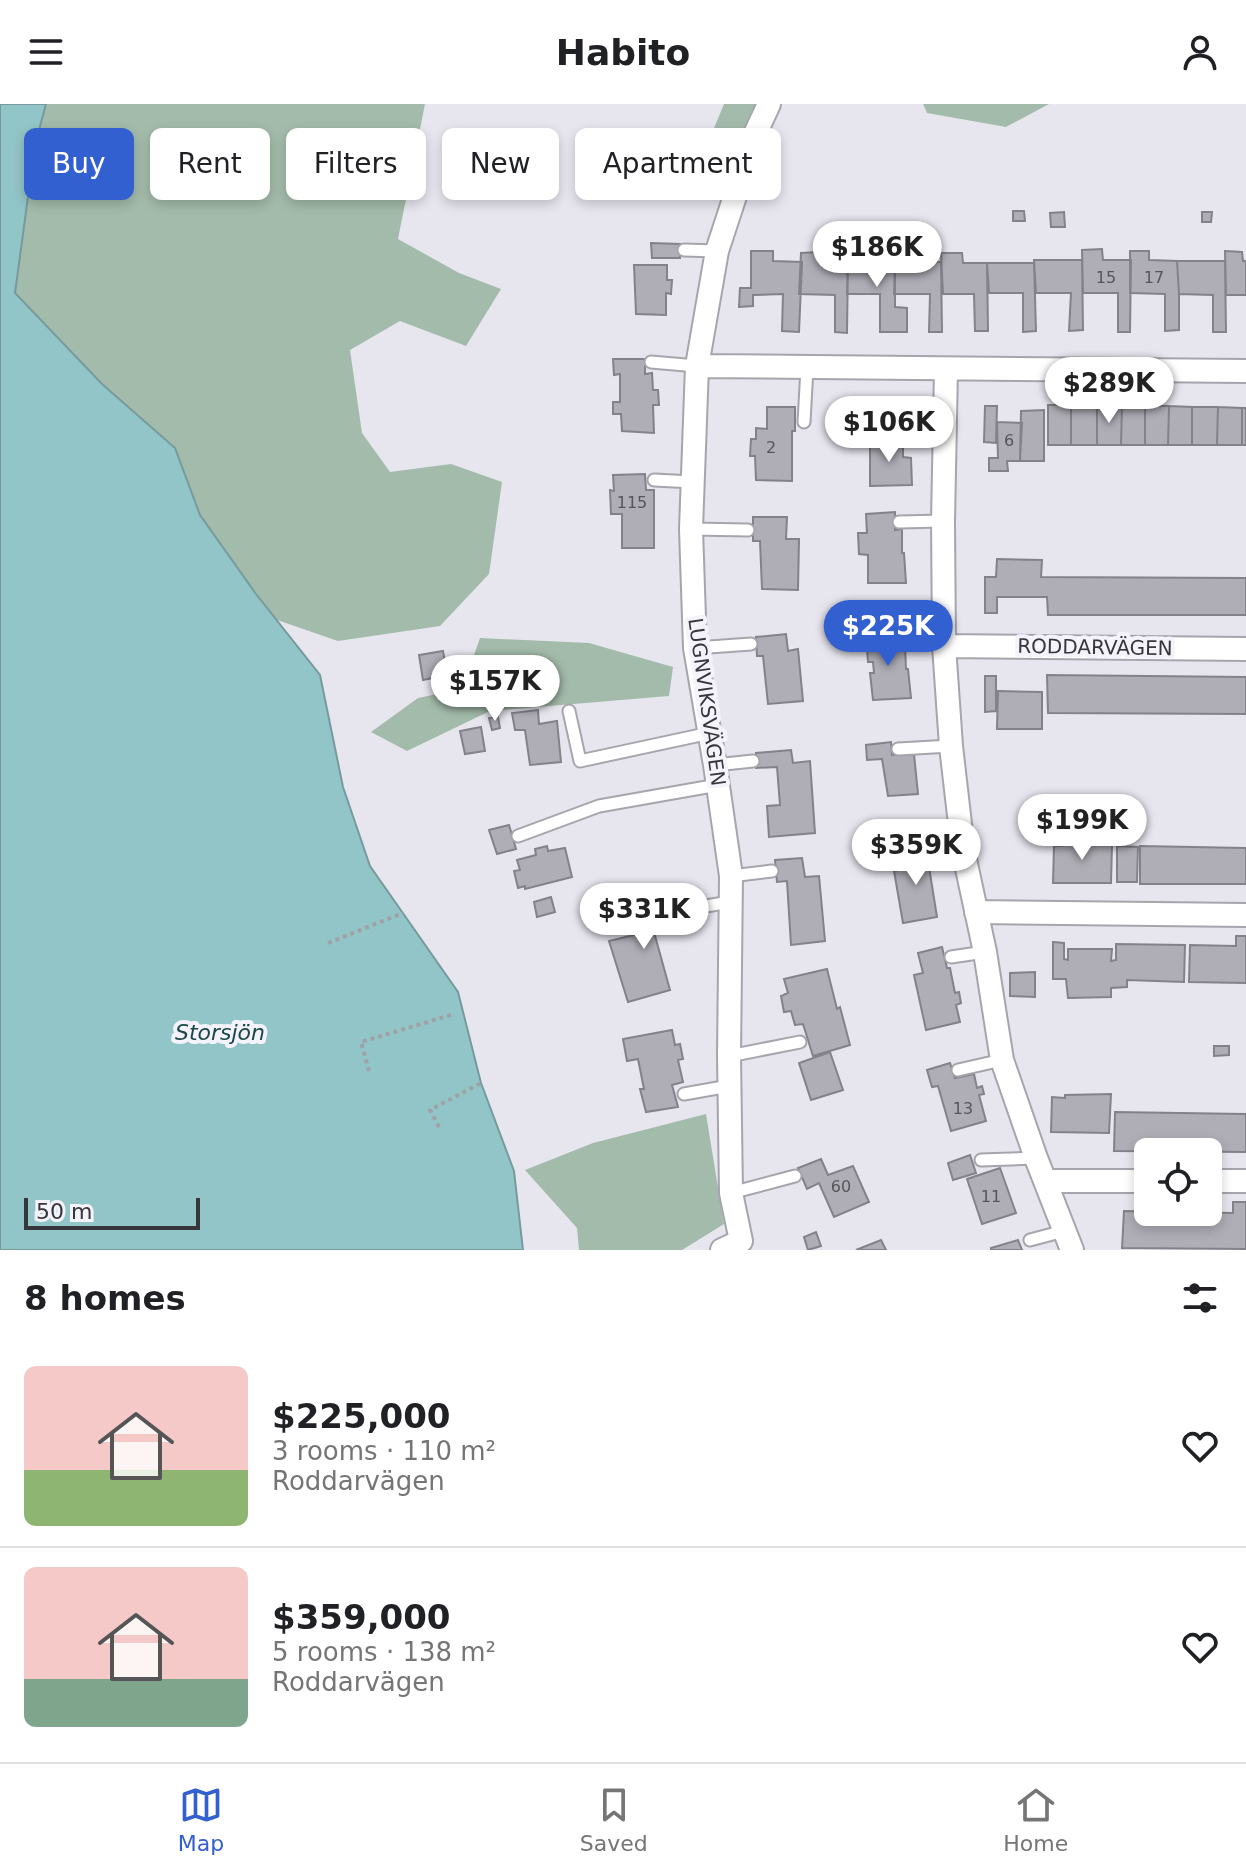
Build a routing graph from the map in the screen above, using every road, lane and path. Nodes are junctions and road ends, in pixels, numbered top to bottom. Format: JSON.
{"nodes":[{"id":1,"x":769,"y":104,"type":"edge"},
{"id":2,"x":684,"y":250,"type":"dead end"},
{"id":3,"x":717,"y":251,"type":"junction"},
{"id":4,"x":651,"y":362,"type":"dead end"},
{"id":5,"x":697,"y":366,"type":"junction"},
{"id":6,"x":807,"y":368,"type":"junction"},
{"id":7,"x":946,"y":369,"type":"junction"},
{"id":8,"x":1246,"y":371,"type":"edge"},
{"id":9,"x":892,"y":417,"type":"dead end"},
{"id":10,"x":945,"y":418,"type":"junction"},
{"id":11,"x":804,"y":422,"type":"dead end"},
{"id":12,"x":654,"y":480,"type":"dead end"},
{"id":13,"x":693,"y":482,"type":"junction"},
{"id":14,"x":943,"y":521,"type":"junction"},
{"id":15,"x":899,"y":522,"type":"dead end"},
{"id":16,"x":691,"y":529,"type":"junction"},
{"id":17,"x":748,"y":530,"type":"dead end"},
{"id":18,"x":897,"y":640,"type":"dead end"},
{"id":19,"x":944,"y":642,"type":"junction"},
{"id":20,"x":751,"y":644,"type":"dead end"},
{"id":21,"x":695,"y":648,"type":"junction"},
{"id":22,"x":1246,"y":649,"type":"edge"},
{"id":23,"x":569,"y":711,"type":"dead end"},
{"id":24,"x":710,"y":733,"type":"junction"},
{"id":25,"x":951,"y":746,"type":"junction"},
{"id":26,"x":898,"y":749,"type":"dead end"},
{"id":27,"x":753,"y":761,"type":"dead end"},
{"id":28,"x":716,"y":775,"type":"junction"},
{"id":29,"x":518,"y":836,"type":"dead end"},
{"id":30,"x":963,"y":850,"type":"junction"},
{"id":31,"x":937,"y":854,"type":"dead end"},
{"id":32,"x":772,"y":871,"type":"dead end"},
{"id":33,"x":731,"y":876,"type":"junction"},
{"id":34,"x":730,"y":902,"type":"junction"},
{"id":35,"x":682,"y":910,"type":"dead end"},
{"id":36,"x":976,"y":912,"type":"junction"},
{"id":37,"x":403,"y":913,"type":"dead end"},
{"id":38,"x":1246,"y":915,"type":"edge"},
{"id":39,"x":328,"y":943,"type":"dead end"},
{"id":40,"x":985,"y":952,"type":"junction"},
{"id":41,"x":951,"y":957,"type":"dead end"},
{"id":42,"x":454,"y":1014,"type":"dead end"},
{"id":43,"x":800,"y":1042,"type":"dead end"},
{"id":44,"x":729,"y":1056,"type":"junction"},
{"id":45,"x":1002,"y":1060,"type":"junction"},
{"id":46,"x":958,"y":1070,"type":"dead end"},
{"id":47,"x":369,"y":1071,"type":"dead end"},
{"id":48,"x":481,"y":1083,"type":"dead end"},
{"id":49,"x":729,"y":1086,"type":"junction"},
{"id":50,"x":684,"y":1094,"type":"dead end"},
{"id":51,"x":439,"y":1127,"type":"dead end"},
{"id":52,"x":1036,"y":1158,"type":"junction"},
{"id":53,"x":981,"y":1160,"type":"dead end"},
{"id":54,"x":795,"y":1176,"type":"dead end"},
{"id":55,"x":1045,"y":1181,"type":"junction"},
{"id":56,"x":1134,"y":1181,"type":"edge"},
{"id":57,"x":1222,"y":1181,"type":"edge"},
{"id":58,"x":1246,"y":1181,"type":"edge"},
{"id":59,"x":731,"y":1193,"type":"junction"},
{"id":60,"x":1030,"y":1240,"type":"dead end"},
{"id":61,"x":1068,"y":1240,"type":"edge"},
{"id":62,"x":736,"y":1247,"type":"edge"}],
"edges":[{"from":1,"to":3,"type":"street","name":"LUGNVIKSVÄGEN"},
{"from":2,"to":3,"type":"lane"},
{"from":3,"to":5,"type":"street","name":"LUGNVIKSVÄGEN"},
{"from":4,"to":5,"type":"lane"},
{"from":5,"to":6,"type":"street"},
{"from":5,"to":13,"type":"street","name":"LUGNVIKSVÄGEN"},
{"from":6,"to":7,"type":"street"},
{"from":6,"to":11,"type":"lane"},
{"from":7,"to":8,"type":"street"},
{"from":7,"to":10,"type":"street"},
{"from":9,"to":10,"type":"lane"},
{"from":10,"to":14,"type":"street"},
{"from":12,"to":13,"type":"lane"},
{"from":13,"to":16,"type":"street","name":"LUGNVIKSVÄGEN"},
{"from":14,"to":15,"type":"lane"},
{"from":14,"to":19,"type":"street"},
{"from":16,"to":17,"type":"lane"},
{"from":16,"to":21,"type":"street","name":"LUGNVIKSVÄGEN"},
{"from":18,"to":19,"type":"lane"},
{"from":19,"to":22,"type":"street","name":"RODDARVÄGEN"},
{"from":19,"to":25,"type":"street"},
{"from":20,"to":21,"type":"lane"},
{"from":21,"to":24,"type":"street","name":"LUGNVIKSVÄGEN"},
{"from":23,"to":24,"type":"lane"},
{"from":24,"to":28,"type":"street","name":"LUGNVIKSVÄGEN"},
{"from":25,"to":26,"type":"lane"},
{"from":25,"to":30,"type":"street"},
{"from":27,"to":28,"type":"lane"},
{"from":28,"to":29,"type":"lane"},
{"from":28,"to":33,"type":"street","name":"LUGNVIKSVÄGEN"},
{"from":30,"to":31,"type":"lane"},
{"from":30,"to":36,"type":"street"},
{"from":32,"to":33,"type":"lane"},
{"from":33,"to":34,"type":"street","name":"LUGNVIKSVÄGEN"},
{"from":34,"to":35,"type":"lane"},
{"from":34,"to":44,"type":"street","name":"LUGNVIKSVÄGEN"},
{"from":36,"to":38,"type":"street"},
{"from":36,"to":40,"type":"street"},
{"from":37,"to":39,"type":"path"},
{"from":40,"to":41,"type":"lane"},
{"from":40,"to":45,"type":"street"},
{"from":42,"to":47,"type":"path"},
{"from":43,"to":44,"type":"lane"},
{"from":44,"to":49,"type":"street","name":"LUGNVIKSVÄGEN"},
{"from":45,"to":46,"type":"lane"},
{"from":45,"to":52,"type":"street"},
{"from":48,"to":51,"type":"path"},
{"from":49,"to":50,"type":"lane"},
{"from":49,"to":59,"type":"street","name":"LUGNVIKSVÄGEN"},
{"from":52,"to":53,"type":"lane"},
{"from":52,"to":55,"type":"street"},
{"from":54,"to":59,"type":"lane"},
{"from":55,"to":56,"type":"street"},
{"from":55,"to":61,"type":"street"},
{"from":57,"to":58,"type":"street"},
{"from":59,"to":62,"type":"street","name":"LUGNVIKSVÄGEN"},
{"from":60,"to":61,"type":"lane"}]}
